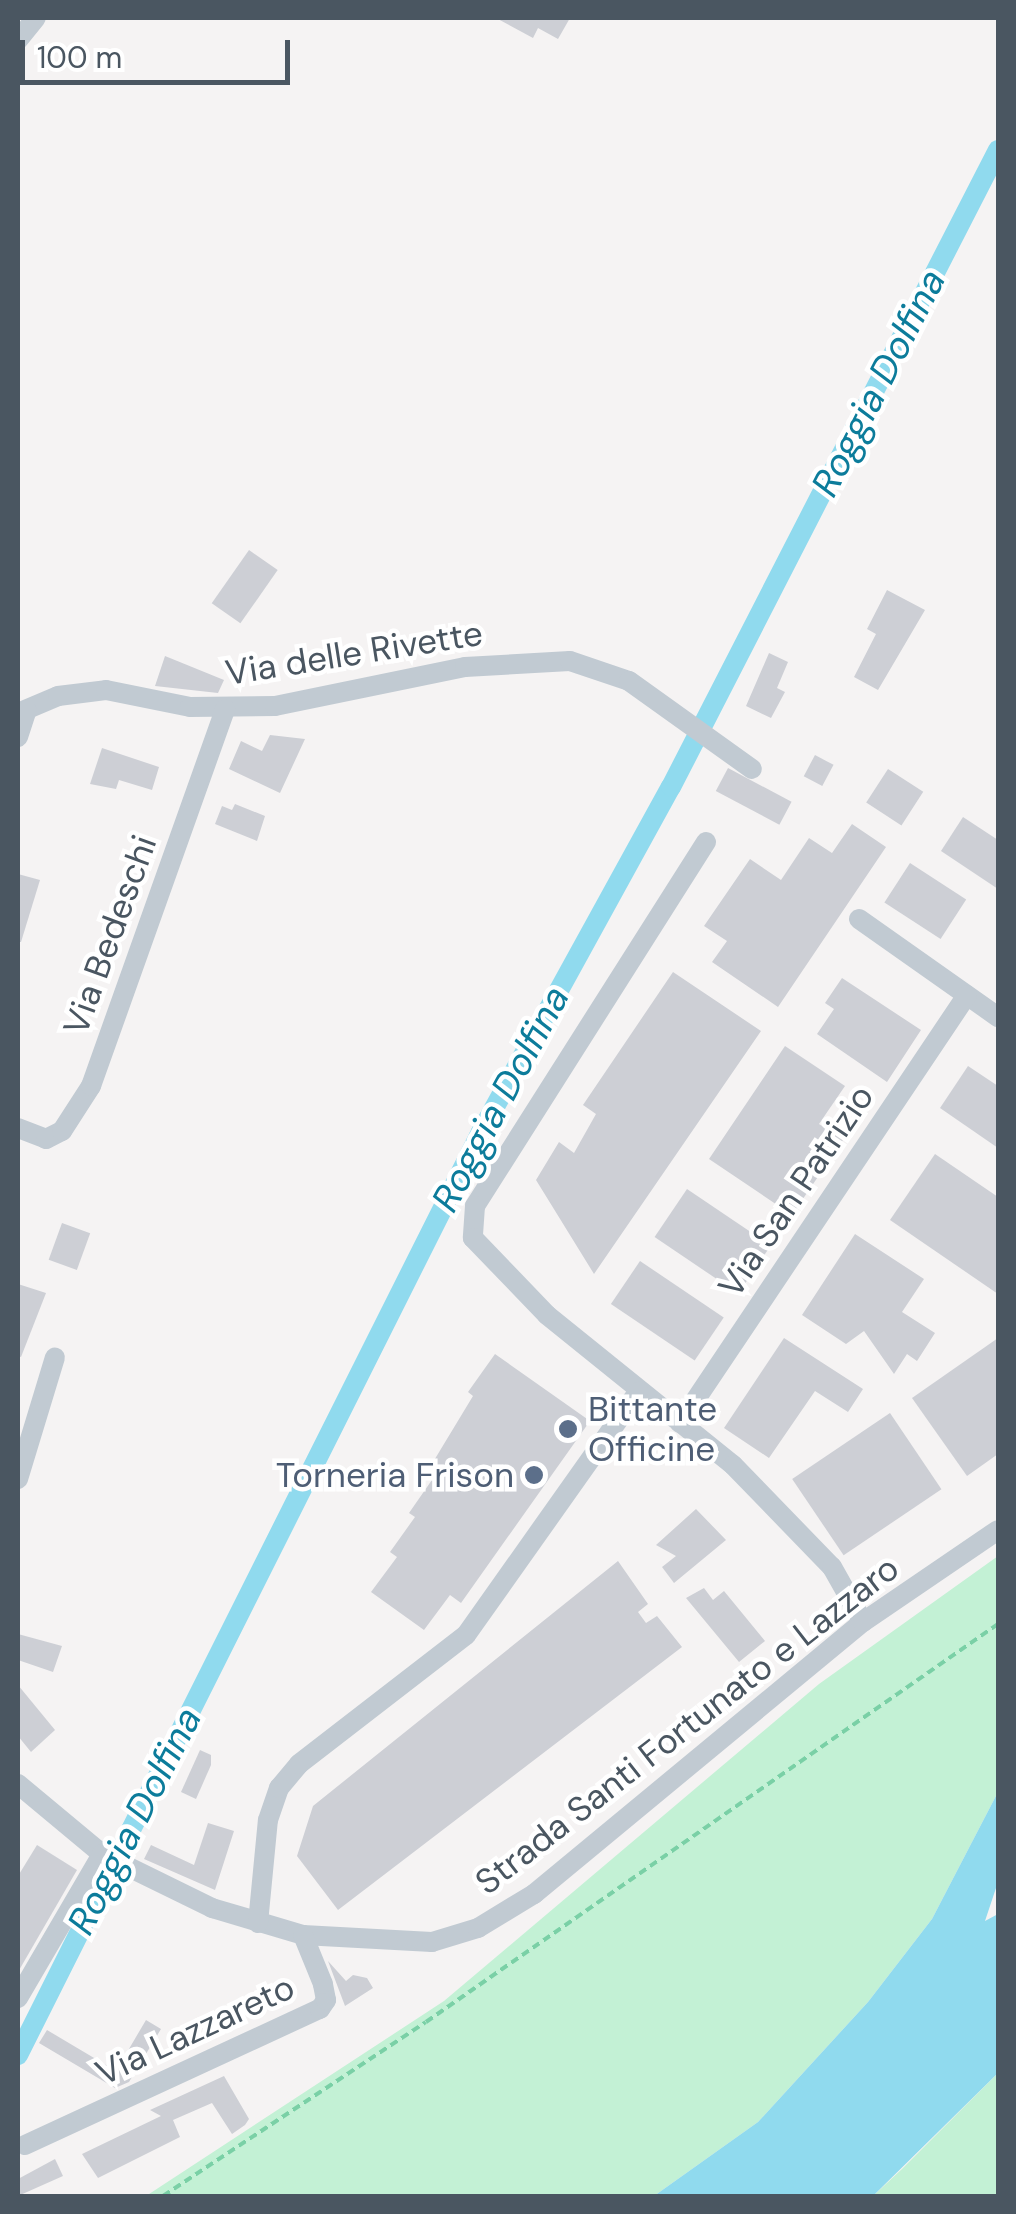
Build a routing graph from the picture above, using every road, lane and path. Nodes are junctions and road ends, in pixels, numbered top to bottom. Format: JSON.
{"nodes":[{"id":1,"x":36,"y":18,"type":"edge"},
{"id":2,"x":18,"y":40,"type":"edge"},
{"id":3,"x":225,"y":709,"type":"junction"},
{"id":4,"x":22,"y":711,"type":"edge"},
{"id":5,"x":18,"y":737,"type":"edge"},
{"id":6,"x":752,"y":769,"type":"dead end"},
{"id":7,"x":706,"y":842,"type":"dead end"},
{"id":8,"x":858,"y":919,"type":"dead end"},
{"id":9,"x":967,"y":995,"type":"junction"},
{"id":10,"x":998,"y":1017,"type":"edge"},
{"id":11,"x":18,"y":1128,"type":"edge"},
{"id":12,"x":55,"y":1357,"type":"dead end"},
{"id":13,"x":638,"y":1392,"type":"junction"},
{"id":14,"x":680,"y":1423,"type":"junction"},
{"id":15,"x":18,"y":1479,"type":"edge"},
{"id":16,"x":998,"y":1530,"type":"edge"},
{"id":17,"x":863,"y":1622,"type":"junction"},
{"id":18,"x":998,"y":1624,"type":"edge"},
{"id":19,"x":20,"y":1792,"type":"edge"},
{"id":20,"x":106,"y":1856,"type":"junction"},
{"id":21,"x":258,"y":1923,"type":"junction"},
{"id":22,"x":303,"y":1935,"type":"junction"},
{"id":23,"x":18,"y":1998,"type":"edge"},
{"id":24,"x":25,"y":2145,"type":"dead end"},
{"id":25,"x":163,"y":2196,"type":"edge"}],
"edges":[{"from":1,"to":2,"type":"street"},
{"from":3,"to":4,"type":"street","name":"Via delle Rivette"},
{"from":3,"to":6,"type":"street","name":"Via delle Rivette"},
{"from":3,"to":11,"type":"street","name":"Via Bedeschi"},
{"from":4,"to":5,"type":"street"},
{"from":7,"to":13,"type":"street"},
{"from":8,"to":9,"type":"street"},
{"from":9,"to":10,"type":"street"},
{"from":9,"to":14,"type":"street","name":"Via San Patrizio"},
{"from":12,"to":15,"type":"street"},
{"from":13,"to":14,"type":"street"},
{"from":13,"to":21,"type":"street"},
{"from":14,"to":17,"type":"street"},
{"from":16,"to":17,"type":"street","name":"Strada Santi Fortunato e Lazzaro"},
{"from":17,"to":22,"type":"street","name":"Strada Santi Fortunato e Lazzaro"},
{"from":18,"to":25,"type":"path"},
{"from":19,"to":20,"type":"street","name":"Strada Santi Fortunato e Lazzaro"},
{"from":20,"to":21,"type":"street","name":"Strada Santi Fortunato e Lazzaro"},
{"from":20,"to":23,"type":"street"},
{"from":21,"to":22,"type":"street","name":"Strada Santi Fortunato e Lazzaro"},
{"from":22,"to":24,"type":"street","name":"Via Lazzareto"}]}
